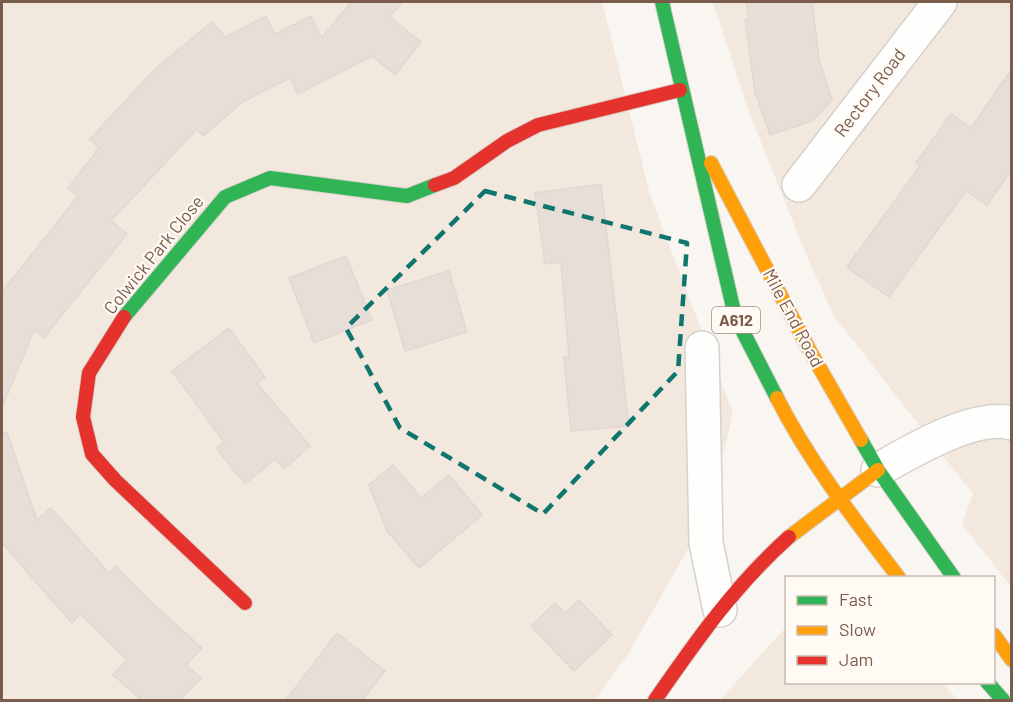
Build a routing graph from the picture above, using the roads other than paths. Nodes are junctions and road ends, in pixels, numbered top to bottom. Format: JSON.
{"nodes":[{"id":1,"x":662,"y":2,"type":"edge"},
{"id":2,"x":940,"y":2,"type":"edge"},
{"id":3,"x":680,"y":90,"type":"junction"},
{"id":4,"x":690,"y":121,"type":"junction"},
{"id":5,"x":799,"y":185,"type":"dead end"},
{"id":6,"x":702,"y":348,"type":"dead end"},
{"id":7,"x":1011,"y":423,"type":"edge"},
{"id":8,"x":878,"y":470,"type":"junction"},
{"id":9,"x":838,"y":497,"type":"junction"},
{"id":10,"x":897,"y":576,"type":"edge"},
{"id":11,"x":953,"y":576,"type":"edge"},
{"id":12,"x":245,"y":603,"type":"dead end"},
{"id":13,"x":720,"y":609,"type":"junction"},
{"id":14,"x":995,"y":637,"type":"edge"},
{"id":15,"x":1011,"y":660,"type":"edge"},
{"id":16,"x":989,"y":684,"type":"edge"},
{"id":17,"x":655,"y":700,"type":"edge"},
{"id":18,"x":1003,"y":700,"type":"edge"}],
"edges":[{"from":1,"to":3,"type":"street","name":"Mile End Road","number":"A612"},
{"from":2,"to":5,"type":"street","name":"Rectory Road"},
{"from":3,"to":4,"type":"street","name":"Mile End Road","number":"A612"},
{"from":3,"to":12,"type":"street","name":"Colwick Park Close"},
{"from":4,"to":8,"type":"street","name":"Mile End Road","number":"A612"},
{"from":4,"to":9,"type":"street","name":"Mile End Road","number":"A612"},
{"from":6,"to":13,"type":"street"},
{"from":7,"to":8,"type":"street"},
{"from":8,"to":9,"type":"street"},
{"from":8,"to":11,"type":"street","number":"A612"},
{"from":9,"to":10,"type":"street","number":"A612"},
{"from":9,"to":13,"type":"street"},
{"from":13,"to":17,"type":"street"},
{"from":14,"to":15,"type":"street"},
{"from":16,"to":18,"type":"street"}]}
